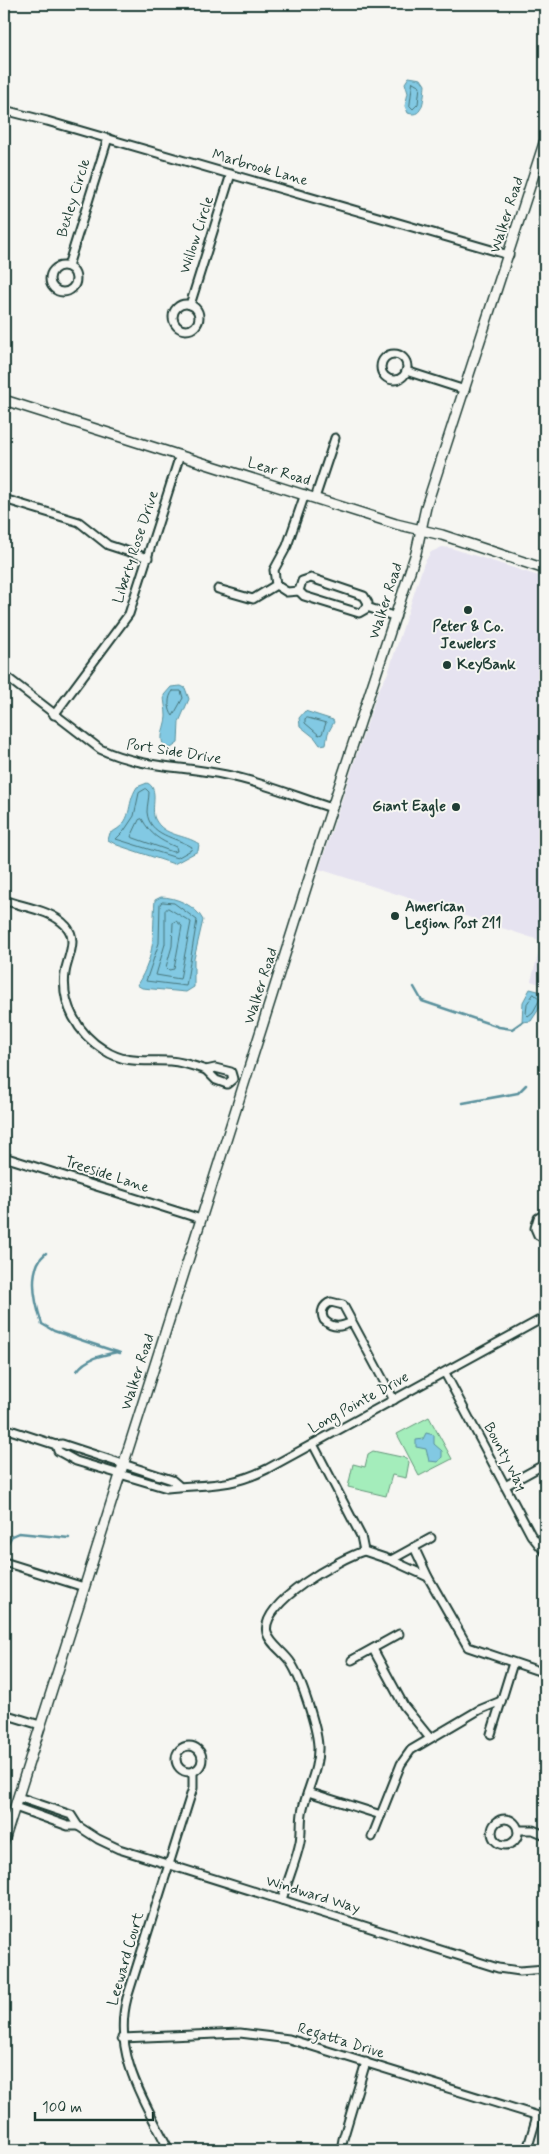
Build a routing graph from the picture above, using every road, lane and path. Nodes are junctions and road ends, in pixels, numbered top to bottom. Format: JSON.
{"nodes":[{"id":1,"x":4,"y":110,"type":"edge"},
{"id":2,"x":108,"y":138,"type":"junction"},
{"id":3,"x":545,"y":140,"type":"edge"},
{"id":4,"x":231,"y":174,"type":"junction"},
{"id":5,"x":509,"y":254,"type":"junction"},
{"id":6,"x":68,"y":266,"type":"dead end"},
{"id":7,"x":190,"y":305,"type":"dead end"},
{"id":8,"x":406,"y":371,"type":"dead end"},
{"id":9,"x":465,"y":390,"type":"junction"},
{"id":10,"x":4,"y":400,"type":"edge"},
{"id":11,"x":335,"y":438,"type":"dead end"},
{"id":12,"x":180,"y":455,"type":"junction"},
{"id":13,"x":305,"y":494,"type":"junction"},
{"id":14,"x":315,"y":498,"type":"junction"},
{"id":15,"x":4,"y":499,"type":"edge"},
{"id":16,"x":421,"y":530,"type":"junction"},
{"id":17,"x":148,"y":558,"type":"junction"},
{"id":18,"x":545,"y":569,"type":"edge"},
{"id":19,"x":276,"y":585,"type":"junction"},
{"id":20,"x":218,"y":589,"type":"dead end"},
{"id":21,"x":299,"y":591,"type":"junction"},
{"id":22,"x":367,"y":607,"type":"junction"},
{"id":23,"x":396,"y":617,"type":"junction"},
{"id":24,"x":4,"y":675,"type":"edge"},
{"id":25,"x":54,"y":714,"type":"junction"},
{"id":26,"x":332,"y":808,"type":"junction"},
{"id":27,"x":4,"y":900,"type":"edge"},
{"id":28,"x":206,"y":1070,"type":"junction"},
{"id":29,"x":233,"y":1080,"type":"junction"},
{"id":30,"x":244,"y":1083,"type":"junction"},
{"id":31,"x":4,"y":1157,"type":"edge"},
{"id":32,"x":545,"y":1214,"type":"edge"},
{"id":33,"x":201,"y":1219,"type":"junction"},
{"id":34,"x":545,"y":1239,"type":"edge"},
{"id":35,"x":545,"y":1318,"type":"edge"},
{"id":36,"x":352,"y":1322,"type":"dead end"},
{"id":37,"x":445,"y":1373,"type":"junction"},
{"id":38,"x":394,"y":1400,"type":"junction"},
{"id":39,"x":4,"y":1428,"type":"edge"},
{"id":40,"x":313,"y":1444,"type":"junction"},
{"id":41,"x":56,"y":1446,"type":"junction"},
{"id":42,"x":124,"y":1464,"type":"junction"},
{"id":43,"x":545,"y":1464,"type":"edge"},
{"id":44,"x":120,"y":1474,"type":"junction"},
{"id":45,"x":178,"y":1485,"type":"junction"},
{"id":46,"x":505,"y":1486,"type":"junction"},
{"id":47,"x":431,"y":1538,"type":"dead end"},
{"id":48,"x":414,"y":1547,"type":"junction"},
{"id":49,"x":364,"y":1551,"type":"junction"},
{"id":50,"x":545,"y":1552,"type":"edge"},
{"id":51,"x":391,"y":1560,"type":"junction"},
{"id":52,"x":4,"y":1562,"type":"edge"},
{"id":53,"x":428,"y":1577,"type":"junction"},
{"id":54,"x":84,"y":1587,"type":"junction"},
{"id":55,"x":399,"y":1634,"type":"dead end"},
{"id":56,"x":373,"y":1649,"type":"junction"},
{"id":57,"x":352,"y":1660,"type":"dead end"},
{"id":58,"x":513,"y":1663,"type":"junction"},
{"id":59,"x":545,"y":1673,"type":"edge"},
{"id":60,"x":501,"y":1701,"type":"junction"},
{"id":61,"x":4,"y":1714,"type":"edge"},
{"id":62,"x":40,"y":1725,"type":"junction"},
{"id":63,"x":490,"y":1734,"type":"dead end"},
{"id":64,"x":429,"y":1738,"type":"junction"},
{"id":65,"x":193,"y":1771,"type":"dead end"},
{"id":66,"x":308,"y":1792,"type":"junction"},
{"id":67,"x":18,"y":1797,"type":"junction"},
{"id":68,"x":15,"y":1807,"type":"junction"},
{"id":69,"x":381,"y":1815,"type":"junction"},
{"id":70,"x":78,"y":1826,"type":"junction"},
{"id":71,"x":518,"y":1830,"type":"dead end"},
{"id":72,"x":545,"y":1835,"type":"edge"},
{"id":73,"x":372,"y":1837,"type":"dead end"},
{"id":74,"x":4,"y":1841,"type":"edge"},
{"id":75,"x":168,"y":1864,"type":"junction"},
{"id":76,"x":282,"y":1900,"type":"junction"},
{"id":77,"x":545,"y":1969,"type":"edge"},
{"id":78,"x":122,"y":2038,"type":"junction"},
{"id":79,"x":366,"y":2062,"type":"junction"},
{"id":80,"x":538,"y":2116,"type":"junction"},
{"id":81,"x":545,"y":2118,"type":"edge"},
{"id":82,"x":169,"y":2150,"type":"edge"},
{"id":83,"x":341,"y":2150,"type":"edge"},
{"id":84,"x":527,"y":2150,"type":"edge"}],
"edges":[{"from":1,"to":2,"type":"street","name":"Marbrook Lane"},
{"from":2,"to":4,"type":"street","name":"Marbrook Lane"},
{"from":2,"to":6,"type":"street","name":"Bexley Circle"},
{"from":3,"to":5,"type":"street","name":"Walker Road"},
{"from":4,"to":5,"type":"street","name":"Marbrook Lane"},
{"from":4,"to":7,"type":"street","name":"Willow Circle"},
{"from":5,"to":9,"type":"street","name":"Walker Road"},
{"from":8,"to":9,"type":"street"},
{"from":9,"to":16,"type":"street","name":"Walker Road"},
{"from":10,"to":12,"type":"street","name":"Lear Road"},
{"from":11,"to":14,"type":"street"},
{"from":12,"to":13,"type":"street","name":"Lear Road"},
{"from":12,"to":17,"type":"street","name":"Liberty Rose Drive"},
{"from":13,"to":14,"type":"street","name":"Lear Road"},
{"from":13,"to":19,"type":"street"},
{"from":14,"to":16,"type":"street","name":"Lear Road"},
{"from":15,"to":17,"type":"street"},
{"from":16,"to":18,"type":"street","name":"Lear Road"},
{"from":16,"to":23,"type":"street","name":"Walker Road"},
{"from":17,"to":25,"type":"street","name":"Liberty Rose Drive"},
{"from":19,"to":20,"type":"street"},
{"from":19,"to":21,"type":"street"},
{"from":21,"to":22,"type":"street"},
{"from":21,"to":22,"type":"street"},
{"from":22,"to":23,"type":"street"},
{"from":23,"to":26,"type":"street","name":"Walker Road"},
{"from":24,"to":25,"type":"street","name":"Port Side Drive"},
{"from":25,"to":26,"type":"street","name":"Port Side Drive"},
{"from":26,"to":30,"type":"street","name":"Walker Road"},
{"from":27,"to":28,"type":"street"},
{"from":28,"to":29,"type":"street"},
{"from":28,"to":29,"type":"street"},
{"from":29,"to":30,"type":"street"},
{"from":30,"to":33,"type":"street","name":"Walker Road"},
{"from":31,"to":33,"type":"street","name":"Treeside Lane"},
{"from":32,"to":34,"type":"street"},
{"from":33,"to":42,"type":"street","name":"Walker Road"},
{"from":35,"to":37,"type":"street","name":"Long Pointe Drive"},
{"from":36,"to":38,"type":"street"},
{"from":37,"to":38,"type":"street","name":"Long Pointe Drive"},
{"from":37,"to":46,"type":"street","name":"Bounty Way"},
{"from":38,"to":40,"type":"street","name":"Long Pointe Drive"},
{"from":39,"to":41,"type":"street"},
{"from":40,"to":45,"type":"street","name":"Long Pointe Drive"},
{"from":40,"to":49,"type":"street"},
{"from":41,"to":42,"type":"street","name":"Long Pointe Drive"},
{"from":41,"to":44,"type":"street","name":"Long Pointe Drive"},
{"from":42,"to":44,"type":"street","name":"Walker Road"},
{"from":42,"to":45,"type":"street","name":"Long Pointe Drive"},
{"from":43,"to":46,"type":"street"},
{"from":44,"to":45,"type":"street","name":"Long Pointe Drive"},
{"from":44,"to":54,"type":"street","name":"Walker Road"},
{"from":46,"to":50,"type":"street","name":"Bounty Way"},
{"from":47,"to":48,"type":"street"},
{"from":48,"to":51,"type":"street"},
{"from":48,"to":53,"type":"street"},
{"from":49,"to":51,"type":"street"},
{"from":49,"to":66,"type":"street"},
{"from":51,"to":53,"type":"street"},
{"from":52,"to":54,"type":"street"},
{"from":53,"to":58,"type":"street"},
{"from":54,"to":62,"type":"street","name":"Walker Road"},
{"from":55,"to":56,"type":"street"},
{"from":56,"to":57,"type":"street"},
{"from":56,"to":64,"type":"street"},
{"from":58,"to":59,"type":"street"},
{"from":58,"to":60,"type":"street"},
{"from":60,"to":63,"type":"street"},
{"from":60,"to":64,"type":"street"},
{"from":61,"to":62,"type":"street"},
{"from":62,"to":67,"type":"street","name":"Walker Road"},
{"from":64,"to":69,"type":"street"},
{"from":65,"to":75,"type":"street","name":"Leeward Court"},
{"from":66,"to":69,"type":"street"},
{"from":66,"to":76,"type":"street"},
{"from":67,"to":68,"type":"street","name":"Walker Road"},
{"from":67,"to":70,"type":"street","name":"Windward Way"},
{"from":68,"to":70,"type":"street","name":"Windward Way"},
{"from":68,"to":74,"type":"street","name":"Walker Road"},
{"from":69,"to":73,"type":"street"},
{"from":70,"to":75,"type":"street","name":"Windward Way"},
{"from":71,"to":72,"type":"street"},
{"from":75,"to":76,"type":"street","name":"Windward Way"},
{"from":75,"to":78,"type":"street","name":"Leeward Court"},
{"from":76,"to":77,"type":"street","name":"Windward Way"},
{"from":78,"to":79,"type":"street","name":"Regatta Drive"},
{"from":78,"to":82,"type":"street","name":"Leeward Court"},
{"from":79,"to":80,"type":"street","name":"Regatta Drive"},
{"from":79,"to":83,"type":"street"},
{"from":80,"to":81,"type":"street","name":"Regatta Drive"},
{"from":80,"to":84,"type":"street"}]}
